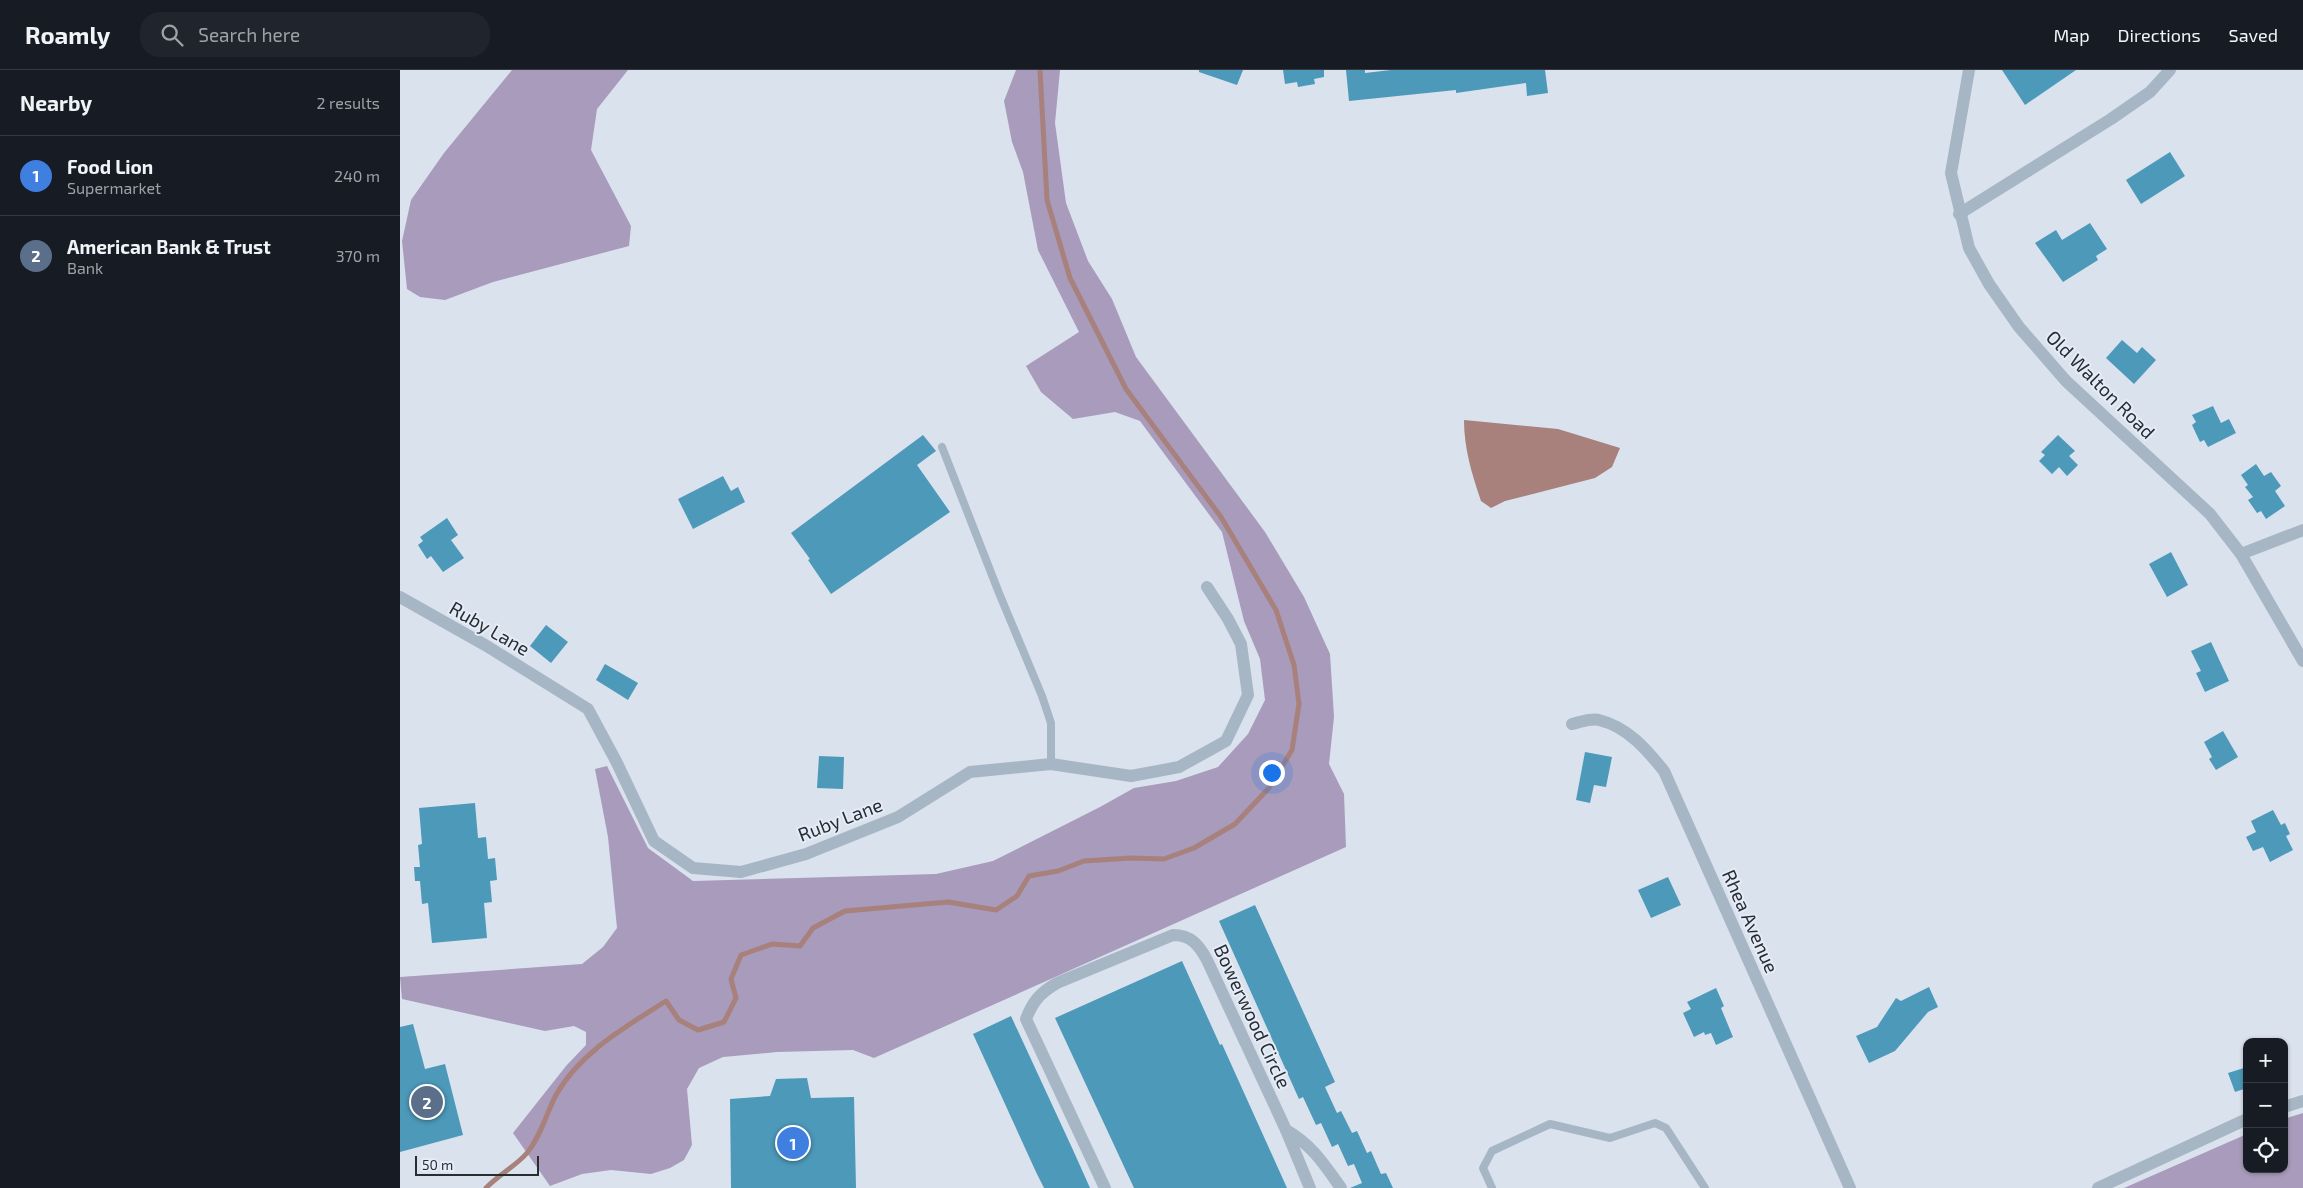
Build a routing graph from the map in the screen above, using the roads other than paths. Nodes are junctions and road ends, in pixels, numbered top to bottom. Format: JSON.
{"nodes":[{"id":1,"x":1968,"y":70,"type":"edge"},
{"id":2,"x":2170,"y":70,"type":"edge"},
{"id":3,"x":1959,"y":214,"type":"junction"},
{"id":4,"x":942,"y":447,"type":"dead end"},
{"id":5,"x":2303,"y":530,"type":"edge"},
{"id":6,"x":2241,"y":554,"type":"junction"},
{"id":7,"x":1207,"y":588,"type":"dead end"},
{"id":8,"x":400,"y":597,"type":"edge"},
{"id":9,"x":2303,"y":662,"type":"edge"},
{"id":10,"x":1572,"y":724,"type":"dead end"},
{"id":11,"x":1051,"y":764,"type":"junction"},
{"id":12,"x":2303,"y":1101,"type":"edge"},
{"id":13,"x":2288,"y":1106,"type":"edge"},
{"id":14,"x":2243,"y":1121,"type":"edge"},
{"id":15,"x":1286,"y":1130,"type":"junction"},
{"id":16,"x":1105,"y":1188,"type":"edge"},
{"id":17,"x":1310,"y":1188,"type":"edge"},
{"id":18,"x":1341,"y":1188,"type":"edge"},
{"id":19,"x":1492,"y":1188,"type":"edge"},
{"id":20,"x":1705,"y":1188,"type":"edge"},
{"id":21,"x":1850,"y":1188,"type":"edge"},
{"id":22,"x":2098,"y":1188,"type":"edge"}],
"edges":[{"from":1,"to":3,"type":"street","name":"Old Walton Road"},
{"from":2,"to":3,"type":"street"},
{"from":3,"to":6,"type":"street","name":"Old Walton Road"},
{"from":4,"to":11,"type":"lane"},
{"from":5,"to":6,"type":"street"},
{"from":6,"to":9,"type":"street","name":"Old Walton Road"},
{"from":7,"to":11,"type":"street","name":"Ruby Lane"},
{"from":8,"to":11,"type":"street","name":"Ruby Lane"},
{"from":10,"to":21,"type":"street","name":"Rhea Avenue"},
{"from":12,"to":13,"type":"street"},
{"from":14,"to":22,"type":"street"},
{"from":15,"to":16,"type":"street","name":"Bowerwood Circle"},
{"from":15,"to":17,"type":"street","name":"Bowerwood Circle"},
{"from":15,"to":18,"type":"street"},
{"from":19,"to":20,"type":"lane"}]}
